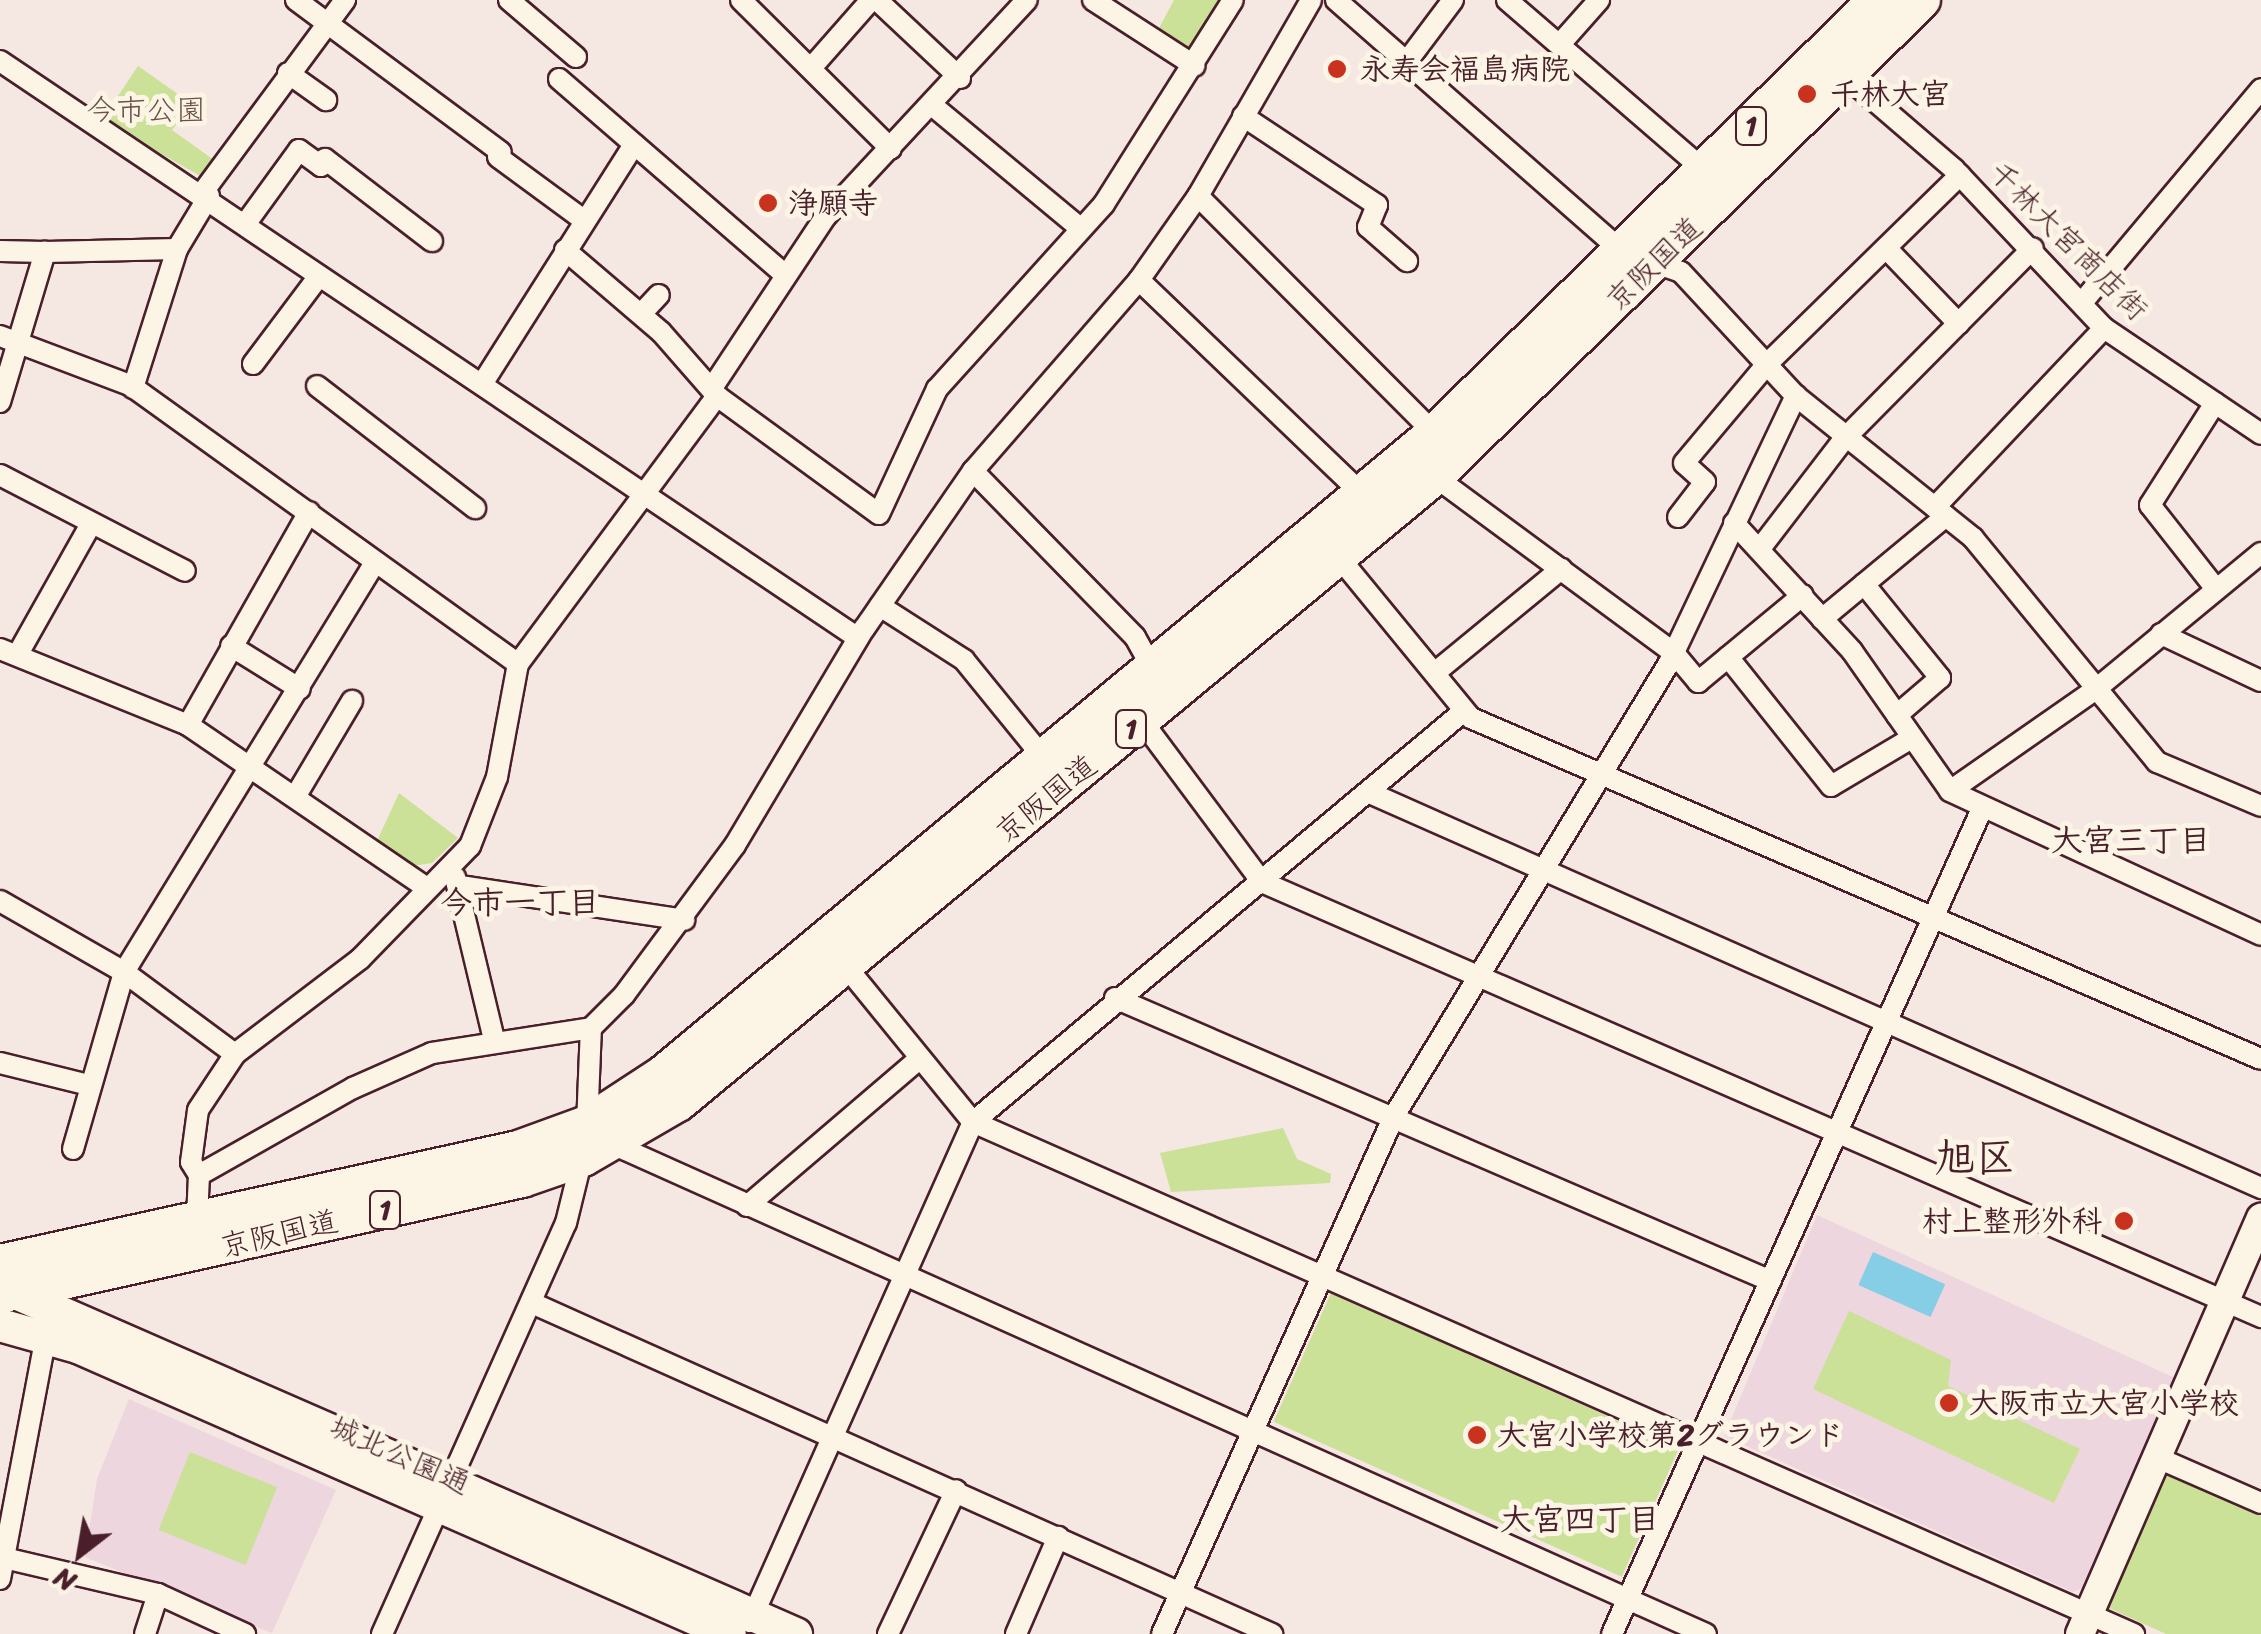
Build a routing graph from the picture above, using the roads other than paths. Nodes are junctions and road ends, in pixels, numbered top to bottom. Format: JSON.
{"nodes":[{"id":1,"x":296,"y":0,"type":"edge"},
{"id":2,"x":345,"y":0,"type":"edge"},
{"id":3,"x":509,"y":0,"type":"edge"},
{"id":4,"x":741,"y":0,"type":"edge"},
{"id":5,"x":874,"y":0,"type":"edge"},
{"id":6,"x":1026,"y":0,"type":"edge"},
{"id":7,"x":1094,"y":0,"type":"edge"},
{"id":8,"x":1233,"y":0,"type":"edge"},
{"id":9,"x":1311,"y":0,"type":"edge"},
{"id":10,"x":1336,"y":0,"type":"edge"},
{"id":11,"x":1453,"y":0,"type":"edge"},
{"id":12,"x":1507,"y":0,"type":"edge"},
{"id":13,"x":1599,"y":0,"type":"edge"},
{"id":14,"x":1878,"y":0,"type":"edge"},
{"id":15,"x":1920,"y":0,"type":"edge"},
{"id":16,"x":327,"y":22,"type":"junction"},
{"id":17,"x":1560,"y":44,"type":"junction"},
{"id":18,"x":576,"y":57,"type":"dead end"},
{"id":19,"x":0,"y":62,"type":"edge"},
{"id":20,"x":1405,"y":64,"type":"junction"},
{"id":21,"x":1195,"y":66,"type":"junction"},
{"id":22,"x":812,"y":67,"type":"junction"},
{"id":23,"x":1833,"y":67,"type":"junction"},
{"id":24,"x":288,"y":73,"type":"junction"},
{"id":25,"x":960,"y":78,"type":"junction"},
{"id":26,"x":559,"y":79,"type":"dead end"},
{"id":27,"x":2261,"y":90,"type":"edge"},
{"id":28,"x":326,"y":100,"type":"dead end"},
{"id":29,"x":933,"y":106,"type":"junction"},
{"id":30,"x":1243,"y":116,"type":"junction"},
{"id":31,"x":634,"y":146,"type":"junction"},
{"id":32,"x":892,"y":149,"type":"junction"},
{"id":33,"x":1704,"y":170,"type":"junction"},
{"id":34,"x":1960,"y":175,"type":"junction"},
{"id":35,"x":206,"y":194,"type":"junction"},
{"id":36,"x":1198,"y":196,"type":"junction"},
{"id":37,"x":581,"y":218,"type":"junction"},
{"id":38,"x":246,"y":222,"type":"junction"},
{"id":39,"x":1080,"y":229,"type":"junction"},
{"id":40,"x":432,"y":241,"type":"dead end"},
{"id":41,"x":177,"y":248,"type":"junction"},
{"id":42,"x":1886,"y":248,"type":"junction"},
{"id":43,"x":2033,"y":248,"type":"junction"},
{"id":44,"x":565,"y":250,"type":"junction"},
{"id":45,"x":0,"y":251,"type":"edge"},
{"id":46,"x":45,"y":252,"type":"junction"},
{"id":47,"x":1638,"y":259,"type":"junction"},
{"id":48,"x":1407,"y":261,"type":"dead end"},
{"id":49,"x":784,"y":275,"type":"junction"},
{"id":50,"x":319,"y":276,"type":"junction"},
{"id":51,"x":1138,"y":280,"type":"junction"},
{"id":52,"x":659,"y":295,"type":"dead end"},
{"id":53,"x":2085,"y":299,"type":"junction"},
{"id":54,"x":641,"y":314,"type":"junction"},
{"id":55,"x":1958,"y":324,"type":"junction"},
{"id":56,"x":2104,"y":328,"type":"junction"},
{"id":57,"x":9,"y":338,"type":"edge"},
{"id":58,"x":253,"y":364,"type":"dead end"},
{"id":59,"x":1767,"y":364,"type":"junction"},
{"id":60,"x":484,"y":382,"type":"junction"},
{"id":61,"x":317,"y":386,"type":"dead end"},
{"id":62,"x":134,"y":388,"type":"junction"},
{"id":63,"x":716,"y":391,"type":"junction"},
{"id":64,"x":1796,"y":396,"type":"junction"},
{"id":65,"x":0,"y":402,"type":"edge"},
{"id":66,"x":2215,"y":404,"type":"junction"},
{"id":67,"x":1435,"y":434,"type":"junction"},
{"id":68,"x":2261,"y":434,"type":"edge"},
{"id":69,"x":1844,"y":438,"type":"junction"},
{"id":70,"x":973,"y":471,"type":"junction"},
{"id":71,"x":0,"y":474,"type":"edge"},
{"id":72,"x":1434,"y":476,"type":"junction"},
{"id":73,"x":643,"y":489,"type":"junction"},
{"id":74,"x":1362,"y":496,"type":"junction"},
{"id":75,"x":476,"y":508,"type":"dead end"},
{"id":76,"x":1940,"y":511,"type":"junction"},
{"id":77,"x":309,"y":512,"type":"junction"},
{"id":78,"x":1678,"y":517,"type":"dead end"},
{"id":79,"x":91,"y":524,"type":"junction"},
{"id":80,"x":1734,"y":524,"type":"junction"},
{"id":81,"x":1762,"y":546,"type":"junction"},
{"id":82,"x":2261,"y":554,"type":"edge"},
{"id":83,"x":1337,"y":555,"type":"junction"},
{"id":84,"x":375,"y":562,"type":"junction"},
{"id":85,"x":1561,"y":570,"type":"junction"},
{"id":86,"x":185,"y":572,"type":"dead end"},
{"id":87,"x":1864,"y":584,"type":"junction"},
{"id":88,"x":2216,"y":589,"type":"junction"},
{"id":89,"x":1803,"y":595,"type":"junction"},
{"id":90,"x":880,"y":606,"type":"junction"},
{"id":91,"x":1822,"y":619,"type":"junction"},
{"id":92,"x":2161,"y":634,"type":"junction"},
{"id":93,"x":858,"y":638,"type":"junction"},
{"id":94,"x":230,"y":646,"type":"junction"},
{"id":95,"x":9,"y":651,"type":"edge"},
{"id":96,"x":1674,"y":653,"type":"junction"},
{"id":97,"x":1728,"y":657,"type":"junction"},
{"id":98,"x":1156,"y":661,"type":"junction"},
{"id":99,"x":518,"y":664,"type":"junction"},
{"id":100,"x":1437,"y":671,"type":"junction"},
{"id":101,"x":2261,"y":682,"type":"edge"},
{"id":102,"x":2096,"y":689,"type":"junction"},
{"id":103,"x":300,"y":690,"type":"junction"},
{"id":104,"x":352,"y":702,"type":"dead end"},
{"id":105,"x":1464,"y":712,"type":"junction"},
{"id":106,"x":1897,"y":715,"type":"junction"},
{"id":107,"x":1137,"y":724,"type":"junction"},
{"id":108,"x":188,"y":725,"type":"junction"},
{"id":109,"x":1912,"y":738,"type":"junction"},
{"id":110,"x":1042,"y":756,"type":"junction"},
{"id":111,"x":250,"y":766,"type":"junction"},
{"id":112,"x":1604,"y":776,"type":"junction"},
{"id":113,"x":1950,"y":791,"type":"junction"},
{"id":114,"x":1370,"y":793,"type":"junction"},
{"id":115,"x":295,"y":797,"type":"junction"},
{"id":116,"x":2261,"y":806,"type":"edge"},
{"id":117,"x":1980,"y":811,"type":"junction"},
{"id":118,"x":1544,"y":870,"type":"junction"},
{"id":119,"x":455,"y":876,"type":"junction"},
{"id":120,"x":1262,"y":882,"type":"junction"},
{"id":121,"x":427,"y":888,"type":"junction"},
{"id":122,"x":0,"y":901,"type":"edge"},
{"id":123,"x":1933,"y":915,"type":"junction"},
{"id":124,"x":684,"y":920,"type":"junction"},
{"id":125,"x":2261,"y":936,"type":"edge"},
{"id":126,"x":844,"y":964,"type":"junction"},
{"id":127,"x":124,"y":972,"type":"junction"},
{"id":128,"x":1479,"y":977,"type":"junction"},
{"id":129,"x":1115,"y":998,"type":"junction"},
{"id":130,"x":1886,"y":1022,"type":"junction"},
{"id":131,"x":591,"y":1028,"type":"junction"},
{"id":132,"x":494,"y":1040,"type":"junction"},
{"id":133,"x":235,"y":1054,"type":"junction"},
{"id":134,"x":920,"y":1058,"type":"junction"},
{"id":135,"x":2261,"y":1059,"type":"edge"},
{"id":136,"x":0,"y":1063,"type":"edge"},
{"id":137,"x":89,"y":1085,"type":"junction"},
{"id":138,"x":1394,"y":1116,"type":"junction"},
{"id":139,"x":973,"y":1122,"type":"junction"},
{"id":140,"x":1836,"y":1134,"type":"junction"},
{"id":141,"x":593,"y":1142,"type":"junction"},
{"id":142,"x":73,"y":1149,"type":"dead end"},
{"id":143,"x":199,"y":1175,"type":"junction"},
{"id":144,"x":2261,"y":1188,"type":"edge"},
{"id":145,"x":747,"y":1206,"type":"junction"},
{"id":146,"x":2261,"y":1218,"type":"edge"},
{"id":147,"x":197,"y":1220,"type":"junction"},
{"id":148,"x":1324,"y":1276,"type":"junction"},
{"id":149,"x":900,"y":1278,"type":"junction"},
{"id":150,"x":1771,"y":1281,"type":"junction"},
{"id":151,"x":2,"y":1293,"type":"edge"},
{"id":152,"x":2225,"y":1301,"type":"junction"},
{"id":153,"x":532,"y":1303,"type":"junction"},
{"id":154,"x":2261,"y":1317,"type":"edge"},
{"id":155,"x":46,"y":1336,"type":"junction"},
{"id":156,"x":1249,"y":1432,"type":"junction"},
{"id":157,"x":832,"y":1434,"type":"junction"},
{"id":158,"x":1698,"y":1442,"type":"junction"},
{"id":159,"x":2158,"y":1458,"type":"junction"},
{"id":160,"x":956,"y":1490,"type":"junction"},
{"id":161,"x":444,"y":1491,"type":"junction"},
{"id":162,"x":2261,"y":1503,"type":"edge"},
{"id":163,"x":1058,"y":1537,"type":"junction"},
{"id":164,"x":1,"y":1564,"type":"edge"},
{"id":165,"x":158,"y":1594,"type":"junction"},
{"id":166,"x":1180,"y":1594,"type":"junction"},
{"id":167,"x":1628,"y":1600,"type":"junction"},
{"id":168,"x":2084,"y":1624,"type":"edge"},
{"id":169,"x":742,"y":1628,"type":"edge"},
{"id":170,"x":145,"y":1634,"type":"edge"},
{"id":171,"x":245,"y":1634,"type":"edge"},
{"id":172,"x":382,"y":1634,"type":"edge"},
{"id":173,"x":796,"y":1634,"type":"edge"},
{"id":174,"x":888,"y":1634,"type":"edge"},
{"id":175,"x":1016,"y":1634,"type":"edge"},
{"id":176,"x":1162,"y":1634,"type":"edge"},
{"id":177,"x":1272,"y":1634,"type":"edge"},
{"id":178,"x":1612,"y":1634,"type":"edge"},
{"id":179,"x":1706,"y":1634,"type":"edge"},
{"id":180,"x":2134,"y":1634,"type":"edge"}],
"edges":[{"from":1,"to":16,"type":"street"},
{"from":2,"to":16,"type":"street"},
{"from":3,"to":18,"type":"street"},
{"from":4,"to":22,"type":"street"},
{"from":5,"to":22,"type":"street"},
{"from":5,"to":25,"type":"street"},
{"from":6,"to":25,"type":"street"},
{"from":7,"to":21,"type":"street"},
{"from":8,"to":21,"type":"street"},
{"from":9,"to":30,"type":"street"},
{"from":10,"to":20,"type":"street"},
{"from":11,"to":20,"type":"street"},
{"from":12,"to":17,"type":"street"},
{"from":13,"to":17,"type":"street"},
{"from":14,"to":23,"type":"highway","name":"京阪国道","number":"1"},
{"from":15,"to":23,"type":"highway","name":"京阪国道","number":"1"},
{"from":16,"to":24,"type":"street"},
{"from":16,"to":37,"type":"street"},
{"from":17,"to":33,"type":"street"},
{"from":19,"to":35,"type":"street"},
{"from":20,"to":47,"type":"street"},
{"from":21,"to":39,"type":"street"},
{"from":22,"to":32,"type":"street"},
{"from":23,"to":33,"type":"highway","name":"京阪国道","number":"1"},
{"from":23,"to":34,"type":"street","name":"千林大宮商店街"},
{"from":23,"to":47,"type":"highway","name":"京阪国道","number":"1"},
{"from":24,"to":28,"type":"street"},
{"from":24,"to":35,"type":"street"},
{"from":25,"to":29,"type":"street"},
{"from":26,"to":31,"type":"street"},
{"from":27,"to":53,"type":"street"},
{"from":29,"to":32,"type":"street"},
{"from":29,"to":39,"type":"street"},
{"from":30,"to":36,"type":"street"},
{"from":30,"to":48,"type":"street"},
{"from":31,"to":37,"type":"street"},
{"from":31,"to":49,"type":"street"},
{"from":32,"to":49,"type":"street"},
{"from":33,"to":47,"type":"highway","name":"京阪国道","number":"1"},
{"from":34,"to":42,"type":"street"},
{"from":34,"to":43,"type":"street","name":"千林大宮商店街"},
{"from":35,"to":38,"type":"street"},
{"from":35,"to":41,"type":"street"},
{"from":36,"to":51,"type":"street"},
{"from":36,"to":67,"type":"street"},
{"from":37,"to":44,"type":"street"},
{"from":38,"to":40,"type":"street"},
{"from":38,"to":50,"type":"street"},
{"from":39,"to":63,"type":"street"},
{"from":41,"to":46,"type":"street"},
{"from":41,"to":62,"type":"street"},
{"from":42,"to":55,"type":"street"},
{"from":42,"to":59,"type":"street"},
{"from":43,"to":53,"type":"street","name":"千林大宮商店街"},
{"from":43,"to":55,"type":"street"},
{"from":44,"to":54,"type":"street"},
{"from":44,"to":60,"type":"street"},
{"from":45,"to":46,"type":"street"},
{"from":46,"to":57,"type":"street"},
{"from":47,"to":59,"type":"street"},
{"from":47,"to":67,"type":"highway","name":"京阪国道","number":"1"},
{"from":47,"to":72,"type":"highway","name":"京阪国道","number":"1"},
{"from":49,"to":63,"type":"street"},
{"from":50,"to":58,"type":"street"},
{"from":50,"to":60,"type":"street"},
{"from":51,"to":70,"type":"street"},
{"from":51,"to":74,"type":"street"},
{"from":52,"to":54,"type":"street"},
{"from":53,"to":56,"type":"street","name":"千林大宮商店街"},
{"from":54,"to":63,"type":"street"},
{"from":55,"to":69,"type":"street"},
{"from":56,"to":66,"type":"street","name":"千林大宮商店街"},
{"from":56,"to":76,"type":"street"},
{"from":57,"to":62,"type":"street"},
{"from":57,"to":65,"type":"street"},
{"from":59,"to":64,"type":"street"},
{"from":59,"to":78,"type":"street"},
{"from":60,"to":73,"type":"street"},
{"from":61,"to":75,"type":"street"},
{"from":62,"to":77,"type":"street"},
{"from":63,"to":73,"type":"street"},
{"from":64,"to":69,"type":"street"},
{"from":64,"to":80,"type":"street"},
{"from":66,"to":68,"type":"street","name":"千林大宮商店街"},
{"from":66,"to":88,"type":"street"},
{"from":67,"to":74,"type":"highway","name":"京阪国道","number":"1"},
{"from":69,"to":76,"type":"street"},
{"from":69,"to":81,"type":"street"},
{"from":70,"to":90,"type":"street"},
{"from":70,"to":98,"type":"street"},
{"from":71,"to":79,"type":"street"},
{"from":72,"to":83,"type":"highway","name":"京阪国道","number":"1"},
{"from":72,"to":85,"type":"street"},
{"from":73,"to":93,"type":"street"},
{"from":73,"to":99,"type":"street"},
{"from":74,"to":98,"type":"highway","name":"京阪国道","number":"1"},
{"from":76,"to":87,"type":"street"},
{"from":76,"to":102,"type":"street"},
{"from":77,"to":84,"type":"street"},
{"from":77,"to":94,"type":"street"},
{"from":79,"to":86,"type":"street"},
{"from":79,"to":95,"type":"street"},
{"from":80,"to":81,"type":"street"},
{"from":80,"to":96,"type":"street"},
{"from":81,"to":89,"type":"street"},
{"from":82,"to":88,"type":"street"},
{"from":83,"to":100,"type":"street"},
{"from":83,"to":107,"type":"highway","name":"京阪国道","number":"1"},
{"from":84,"to":99,"type":"street"},
{"from":84,"to":103,"type":"street"},
{"from":85,"to":96,"type":"street"},
{"from":85,"to":100,"type":"street"},
{"from":87,"to":91,"type":"street"},
{"from":87,"to":106,"type":"street"},
{"from":88,"to":92,"type":"street"},
{"from":89,"to":91,"type":"street"},
{"from":89,"to":97,"type":"street"},
{"from":90,"to":93,"type":"street"},
{"from":90,"to":110,"type":"street"},
{"from":91,"to":106,"type":"street"},
{"from":92,"to":101,"type":"street"},
{"from":92,"to":102,"type":"street"},
{"from":93,"to":124,"type":"street"},
{"from":94,"to":103,"type":"street"},
{"from":94,"to":108,"type":"street"},
{"from":95,"to":108,"type":"street"},
{"from":96,"to":97,"type":"street"},
{"from":96,"to":112,"type":"street"},
{"from":97,"to":109,"type":"street"},
{"from":98,"to":107,"type":"street"},
{"from":98,"to":110,"type":"highway","name":"京阪国道","number":"1"},
{"from":99,"to":119,"type":"street"},
{"from":100,"to":105,"type":"street"},
{"from":102,"to":113,"type":"street"},
{"from":102,"to":116,"type":"street"},
{"from":103,"to":111,"type":"street"},
{"from":104,"to":115,"type":"street"},
{"from":105,"to":112,"type":"street"},
{"from":105,"to":114,"type":"street"},
{"from":106,"to":109,"type":"street"},
{"from":107,"to":120,"type":"street"},
{"from":107,"to":126,"type":"highway","name":"京阪国道","number":"1"},
{"from":108,"to":111,"type":"street"},
{"from":109,"to":113,"type":"street"},
{"from":110,"to":141,"type":"highway","name":"京阪国道","number":"1"},
{"from":111,"to":115,"type":"street"},
{"from":111,"to":127,"type":"street"},
{"from":112,"to":118,"type":"street"},
{"from":112,"to":123,"type":"street"},
{"from":113,"to":117,"type":"street"},
{"from":114,"to":118,"type":"street"},
{"from":114,"to":120,"type":"street"},
{"from":115,"to":121,"type":"street"},
{"from":117,"to":123,"type":"street"},
{"from":117,"to":125,"type":"street"},
{"from":118,"to":128,"type":"street"},
{"from":118,"to":130,"type":"street"},
{"from":119,"to":121,"type":"street"},
{"from":119,"to":124,"type":"street"},
{"from":119,"to":132,"type":"street"},
{"from":120,"to":128,"type":"street"},
{"from":120,"to":129,"type":"street"},
{"from":121,"to":133,"type":"street"},
{"from":122,"to":127,"type":"street"},
{"from":123,"to":130,"type":"street"},
{"from":123,"to":135,"type":"street"},
{"from":124,"to":131,"type":"street"},
{"from":126,"to":134,"type":"street"},
{"from":126,"to":141,"type":"highway","name":"京阪国道","number":"1"},
{"from":127,"to":133,"type":"street"},
{"from":127,"to":137,"type":"street"},
{"from":128,"to":138,"type":"street"},
{"from":128,"to":140,"type":"street"},
{"from":129,"to":138,"type":"street"},
{"from":129,"to":139,"type":"street"},
{"from":130,"to":140,"type":"street"},
{"from":130,"to":144,"type":"street"},
{"from":131,"to":132,"type":"street"},
{"from":131,"to":141,"type":"street"},
{"from":132,"to":143,"type":"street"},
{"from":133,"to":143,"type":"street"},
{"from":134,"to":139,"type":"street"},
{"from":134,"to":145,"type":"street"},
{"from":136,"to":137,"type":"street"},
{"from":137,"to":142,"type":"street"},
{"from":138,"to":148,"type":"street"},
{"from":138,"to":150,"type":"street"},
{"from":139,"to":148,"type":"street"},
{"from":139,"to":149,"type":"street"},
{"from":140,"to":150,"type":"street"},
{"from":140,"to":152,"type":"street"},
{"from":141,"to":145,"type":"street"},
{"from":141,"to":147,"type":"highway","name":"京阪国道","number":"1"},
{"from":141,"to":151,"type":"highway","name":"京阪国道","number":"1"},
{"from":141,"to":153,"type":"street"},
{"from":143,"to":147,"type":"street"},
{"from":145,"to":149,"type":"street"},
{"from":146,"to":152,"type":"street"},
{"from":147,"to":151,"type":"highway","name":"京阪国道","number":"1"},
{"from":148,"to":156,"type":"street"},
{"from":148,"to":158,"type":"street"},
{"from":149,"to":156,"type":"street"},
{"from":149,"to":157,"type":"street"},
{"from":150,"to":158,"type":"street"},
{"from":151,"to":155,"type":"main road","name":"城北公園通"},
{"from":151,"to":161,"type":"main road","name":"城北公園通"},
{"from":152,"to":154,"type":"street"},
{"from":152,"to":159,"type":"street"},
{"from":153,"to":157,"type":"street"},
{"from":153,"to":161,"type":"street"},
{"from":155,"to":161,"type":"main road","name":"城北公園通"},
{"from":155,"to":164,"type":"street"},
{"from":156,"to":166,"type":"street"},
{"from":156,"to":167,"type":"street"},
{"from":157,"to":160,"type":"street"},
{"from":157,"to":169,"type":"street"},
{"from":158,"to":167,"type":"street"},
{"from":158,"to":168,"type":"street"},
{"from":159,"to":162,"type":"street"},
{"from":159,"to":168,"type":"street"},
{"from":160,"to":163,"type":"street"},
{"from":160,"to":174,"type":"street"},
{"from":161,"to":169,"type":"main road","name":"城北公園通"},
{"from":161,"to":172,"type":"street"},
{"from":163,"to":166,"type":"street"},
{"from":163,"to":175,"type":"street"},
{"from":164,"to":165,"type":"street"},
{"from":165,"to":170,"type":"street"},
{"from":165,"to":171,"type":"street"},
{"from":166,"to":176,"type":"street"},
{"from":166,"to":177,"type":"street"},
{"from":167,"to":178,"type":"street"},
{"from":167,"to":179,"type":"street"},
{"from":168,"to":180,"type":"street"},
{"from":169,"to":173,"type":"main road","name":"城北公園通"}]}
